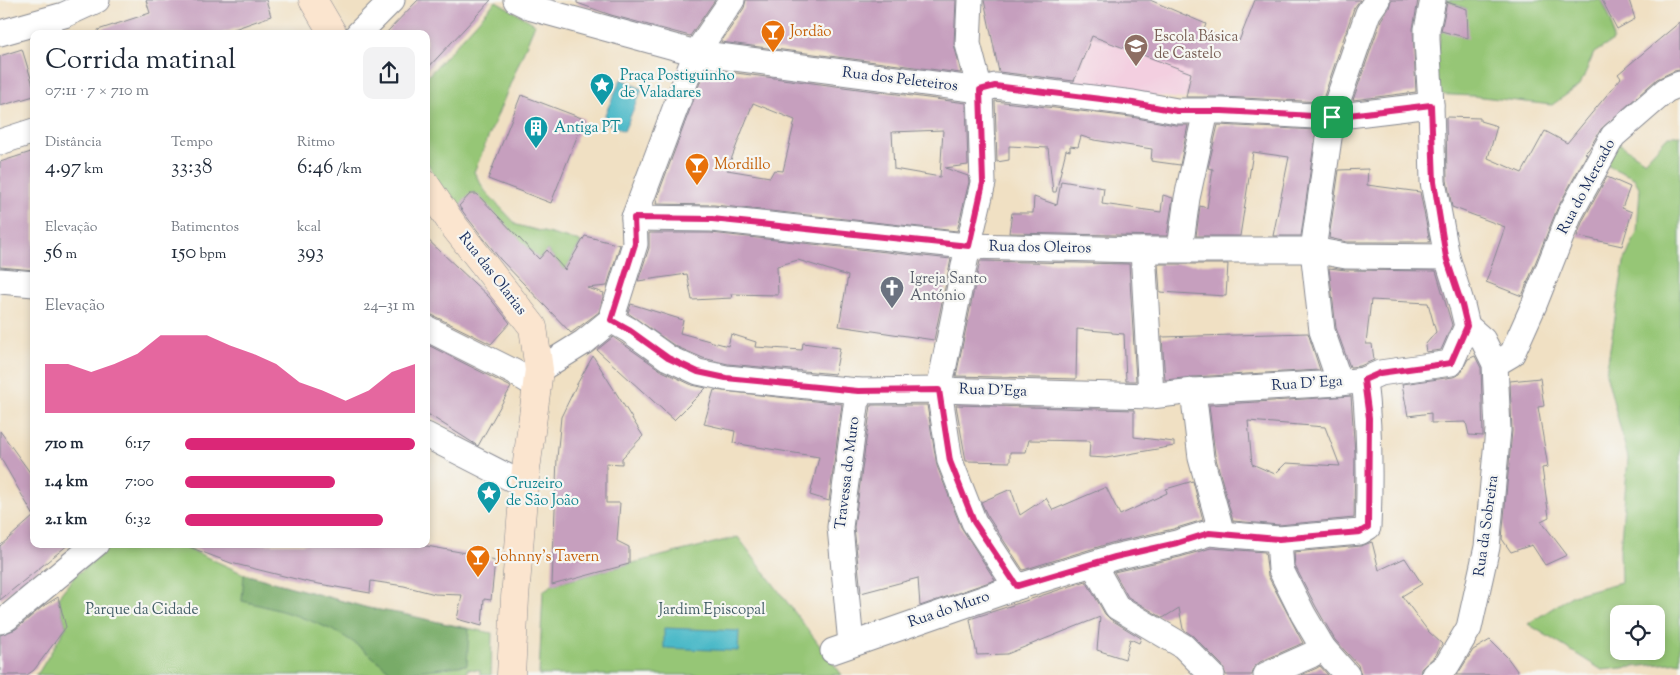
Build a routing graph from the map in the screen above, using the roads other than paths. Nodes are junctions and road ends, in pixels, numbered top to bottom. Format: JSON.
{"nodes":[{"id":1,"x":97,"y":0,"type":"edge"},
{"id":2,"x":313,"y":0,"type":"edge"},
{"id":3,"x":392,"y":0,"type":"edge"},
{"id":4,"x":516,"y":0,"type":"edge"},
{"id":5,"x":732,"y":0,"type":"edge"},
{"id":6,"x":970,"y":0,"type":"edge"},
{"id":7,"x":1377,"y":0,"type":"edge"},
{"id":8,"x":1433,"y":0,"type":"edge"},
{"id":9,"x":331,"y":30,"type":"edge"},
{"id":10,"x":362,"y":30,"type":"edge"},
{"id":11,"x":0,"y":34,"type":"edge"},
{"id":12,"x":696,"y":53,"type":"junction"},
{"id":13,"x":1680,"y":84,"type":"edge"},
{"id":14,"x":980,"y":90,"type":"junction"},
{"id":15,"x":1431,"y":105,"type":"junction"},
{"id":16,"x":1206,"y":111,"type":"junction"},
{"id":17,"x":1332,"y":117,"type":"junction"},
{"id":18,"x":30,"y":131,"type":"edge"},
{"id":19,"x":0,"y":142,"type":"edge"},
{"id":20,"x":430,"y":191,"type":"edge"},
{"id":21,"x":634,"y":218,"type":"junction"},
{"id":22,"x":969,"y":246,"type":"junction"},
{"id":23,"x":1180,"y":249,"type":"junction"},
{"id":24,"x":1143,"y":250,"type":"junction"},
{"id":25,"x":1313,"y":250,"type":"junction"},
{"id":26,"x":1446,"y":257,"type":"junction"},
{"id":27,"x":0,"y":282,"type":"edge"},
{"id":28,"x":30,"y":284,"type":"edge"},
{"id":29,"x":611,"y":320,"type":"junction"},
{"id":30,"x":1467,"y":326,"type":"junction"},
{"id":31,"x":430,"y":330,"type":"edge"},
{"id":32,"x":1495,"y":364,"type":"junction"},
{"id":33,"x":538,"y":378,"type":"junction"},
{"id":34,"x":1352,"y":382,"type":"junction"},
{"id":35,"x":939,"y":390,"type":"junction"},
{"id":36,"x":858,"y":391,"type":"junction"},
{"id":37,"x":1193,"y":391,"type":"junction"},
{"id":38,"x":1152,"y":396,"type":"junction"},
{"id":39,"x":430,"y":437,"type":"edge"},
{"id":40,"x":524,"y":485,"type":"junction"},
{"id":41,"x":1222,"y":534,"type":"junction"},
{"id":42,"x":1279,"y":539,"type":"junction"},
{"id":43,"x":91,"y":548,"type":"edge"},
{"id":44,"x":1093,"y":564,"type":"junction"},
{"id":45,"x":1017,"y":586,"type":"junction"},
{"id":46,"x":2,"y":616,"type":"edge"},
{"id":47,"x":842,"y":647,"type":"joint"},
{"id":48,"x":1323,"y":648,"type":"junction"},
{"id":49,"x":511,"y":675,"type":"edge"},
{"id":50,"x":1212,"y":675,"type":"edge"},
{"id":51,"x":1266,"y":675,"type":"edge"},
{"id":52,"x":1347,"y":675,"type":"edge"},
{"id":53,"x":1434,"y":675,"type":"edge"}],
"edges":[{"from":1,"to":11,"type":"street"},
{"from":2,"to":9,"type":"main road"},
{"from":3,"to":10,"type":"street"},
{"from":4,"to":12,"type":"street","name":"Rua dos Peleteiros"},
{"from":5,"to":12,"type":"street"},
{"from":6,"to":14,"type":"street"},
{"from":7,"to":17,"type":"street"},
{"from":8,"to":15,"type":"street"},
{"from":12,"to":14,"type":"street","name":"Rua dos Peleteiros"},
{"from":12,"to":21,"type":"street"},
{"from":13,"to":32,"type":"street","name":"Rua do Mercado"},
{"from":14,"to":16,"type":"street","name":"Rua dos Peleteiros"},
{"from":14,"to":22,"type":"street"},
{"from":15,"to":17,"type":"street","name":"Rua dos Peleteiros"},
{"from":15,"to":26,"type":"street"},
{"from":16,"to":17,"type":"street","name":"Rua dos Peleteiros"},
{"from":16,"to":23,"type":"street"},
{"from":17,"to":25,"type":"street"},
{"from":18,"to":19,"type":"street"},
{"from":20,"to":33,"type":"main road","name":"Rua das Olarias"},
{"from":21,"to":22,"type":"street","name":"Rua dos Oleiros"},
{"from":21,"to":29,"type":"street"},
{"from":22,"to":24,"type":"street","name":"Rua dos Oleiros"},
{"from":22,"to":35,"type":"street"},
{"from":23,"to":24,"type":"street","name":"Rua dos Oleiros"},
{"from":23,"to":25,"type":"street","name":"Rua dos Oleiros"},
{"from":24,"to":38,"type":"street"},
{"from":25,"to":26,"type":"street","name":"Rua dos Oleiros"},
{"from":25,"to":34,"type":"street"},
{"from":26,"to":30,"type":"street"},
{"from":27,"to":28,"type":"street"},
{"from":29,"to":33,"type":"street"},
{"from":29,"to":36,"type":"street","name":"Rua D'Ega"},
{"from":30,"to":32,"type":"street"},
{"from":30,"to":34,"type":"street","name":"Rua D' Ega"},
{"from":31,"to":33,"type":"street"},
{"from":32,"to":53,"type":"street","name":"Rua da Sobreira"},
{"from":33,"to":40,"type":"main road","name":"Rua das Olarias"},
{"from":34,"to":37,"type":"street","name":"Rua D' Ega"},
{"from":34,"to":42,"type":"street","name":"Rua do Muro"},
{"from":35,"to":36,"type":"street","name":"Rua D'Ega"},
{"from":35,"to":38,"type":"street","name":"Rua D'Ega"},
{"from":35,"to":45,"type":"street"},
{"from":36,"to":47,"type":"street","name":"Travessa do Muro"},
{"from":37,"to":38,"type":"street","name":"Rua D' Ega"},
{"from":37,"to":41,"type":"street"},
{"from":39,"to":40,"type":"street"},
{"from":40,"to":49,"type":"main road","name":"Rua das Olarias"},
{"from":41,"to":42,"type":"street","name":"Rua do Muro"},
{"from":41,"to":44,"type":"street","name":"Rua do Muro"},
{"from":42,"to":48,"type":"street"},
{"from":43,"to":46,"type":"street"},
{"from":44,"to":45,"type":"street","name":"Rua do Muro"},
{"from":44,"to":50,"type":"street"},
{"from":45,"to":47,"type":"street","name":"Rua do Muro"},
{"from":48,"to":51,"type":"street"},
{"from":48,"to":52,"type":"street"}]}
